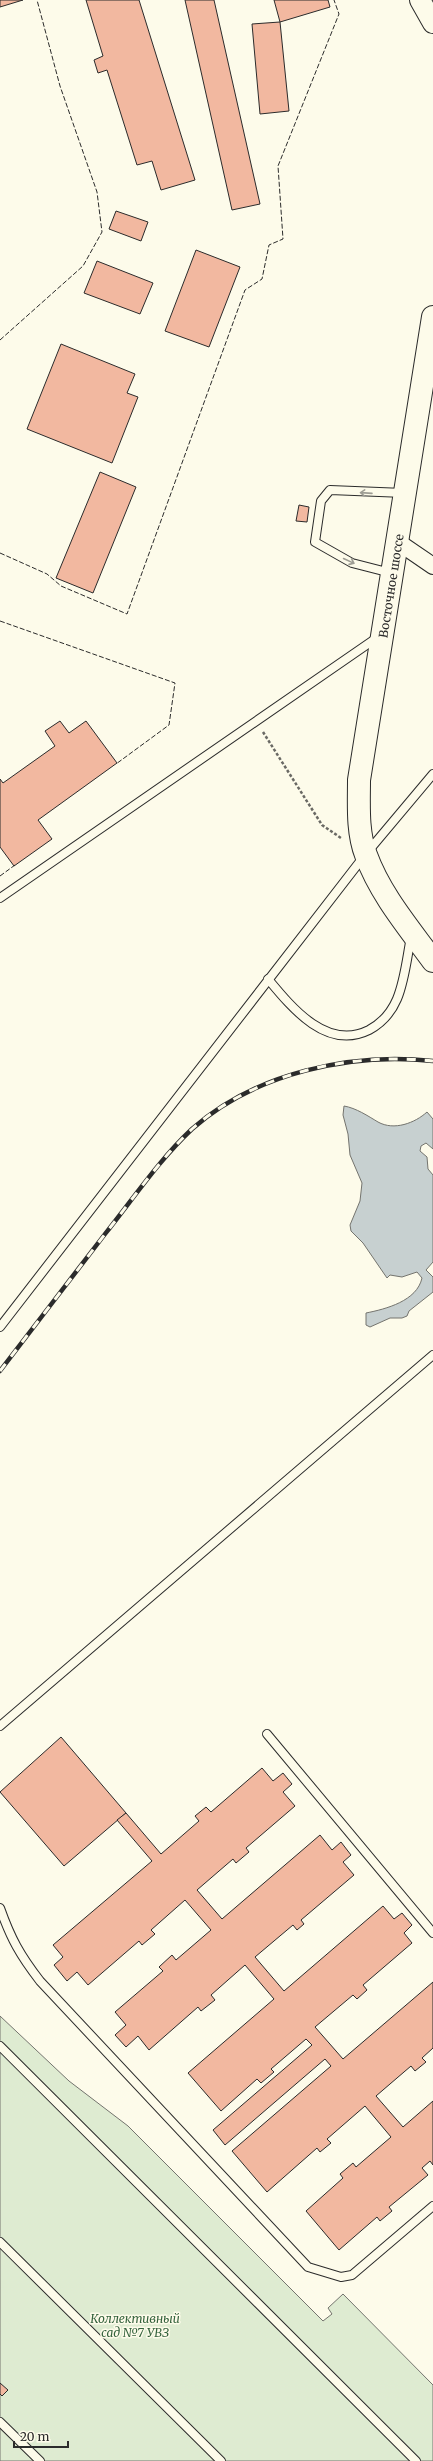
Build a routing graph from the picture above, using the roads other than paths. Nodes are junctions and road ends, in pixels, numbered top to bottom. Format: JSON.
{"nodes":[{"id":1,"x":420,"y":0,"type":"edge"},
{"id":2,"x":433,"y":23,"type":"edge"},
{"id":3,"x":433,"y":317,"type":"edge"},
{"id":4,"x":405,"y":493,"type":"junction"},
{"id":5,"x":398,"y":542,"type":"junction"},
{"id":6,"x":433,"y":566,"type":"edge"},
{"id":7,"x":393,"y":573,"type":"junction"},
{"id":8,"x":384,"y":633,"type":"junction"},
{"id":9,"x":433,"y":774,"type":"edge"},
{"id":10,"x":365,"y":855,"type":"junction"},
{"id":11,"x":1,"y":897,"type":"edge"},
{"id":12,"x":412,"y":932,"type":"junction"},
{"id":13,"x":433,"y":961,"type":"edge"},
{"id":14,"x":268,"y":979,"type":"junction"},
{"id":15,"x":0,"y":1327,"type":"edge"},
{"id":16,"x":433,"y":1355,"type":"edge"},
{"id":17,"x":0,"y":1726,"type":"edge"},
{"id":18,"x":267,"y":1734,"type":"dead end"},
{"id":19,"x":0,"y":1908,"type":"edge"},
{"id":20,"x":433,"y":1933,"type":"edge"},
{"id":21,"x":0,"y":2046,"type":"edge"},
{"id":22,"x":433,"y":2206,"type":"edge"},
{"id":23,"x":0,"y":2242,"type":"edge"},
{"id":24,"x":0,"y":2422,"type":"edge"},
{"id":25,"x":40,"y":2461,"type":"edge"},
{"id":26,"x":221,"y":2461,"type":"edge"},
{"id":27,"x":416,"y":2461,"type":"edge"}],
"edges":[{"from":1,"to":2,"type":"street"},
{"from":3,"to":4,"type":"main road","name":"Восточное шоссе"},
{"from":4,"to":5,"type":"main road","name":"Восточное шоссе"},
{"from":4,"to":7,"type":"lane","one_way":true},
{"from":5,"to":6,"type":"street"},
{"from":5,"to":7,"type":"main road","name":"Восточное шоссе"},
{"from":7,"to":8,"type":"main road","name":"Восточное шоссе"},
{"from":8,"to":10,"type":"main road","name":"Восточное шоссе"},
{"from":8,"to":11,"type":"lane"},
{"from":9,"to":10,"type":"lane"},
{"from":10,"to":12,"type":"main road","name":"Восточное шоссе"},
{"from":10,"to":14,"type":"lane"},
{"from":12,"to":13,"type":"main road","name":"Восточное шоссе"},
{"from":12,"to":14,"type":"lane"},
{"from":14,"to":15,"type":"lane"},
{"from":16,"to":17,"type":"lane"},
{"from":18,"to":20,"type":"lane"},
{"from":19,"to":22,"type":"lane"},
{"from":21,"to":27,"type":"lane"},
{"from":23,"to":26,"type":"lane"},
{"from":24,"to":25,"type":"lane"}]}
